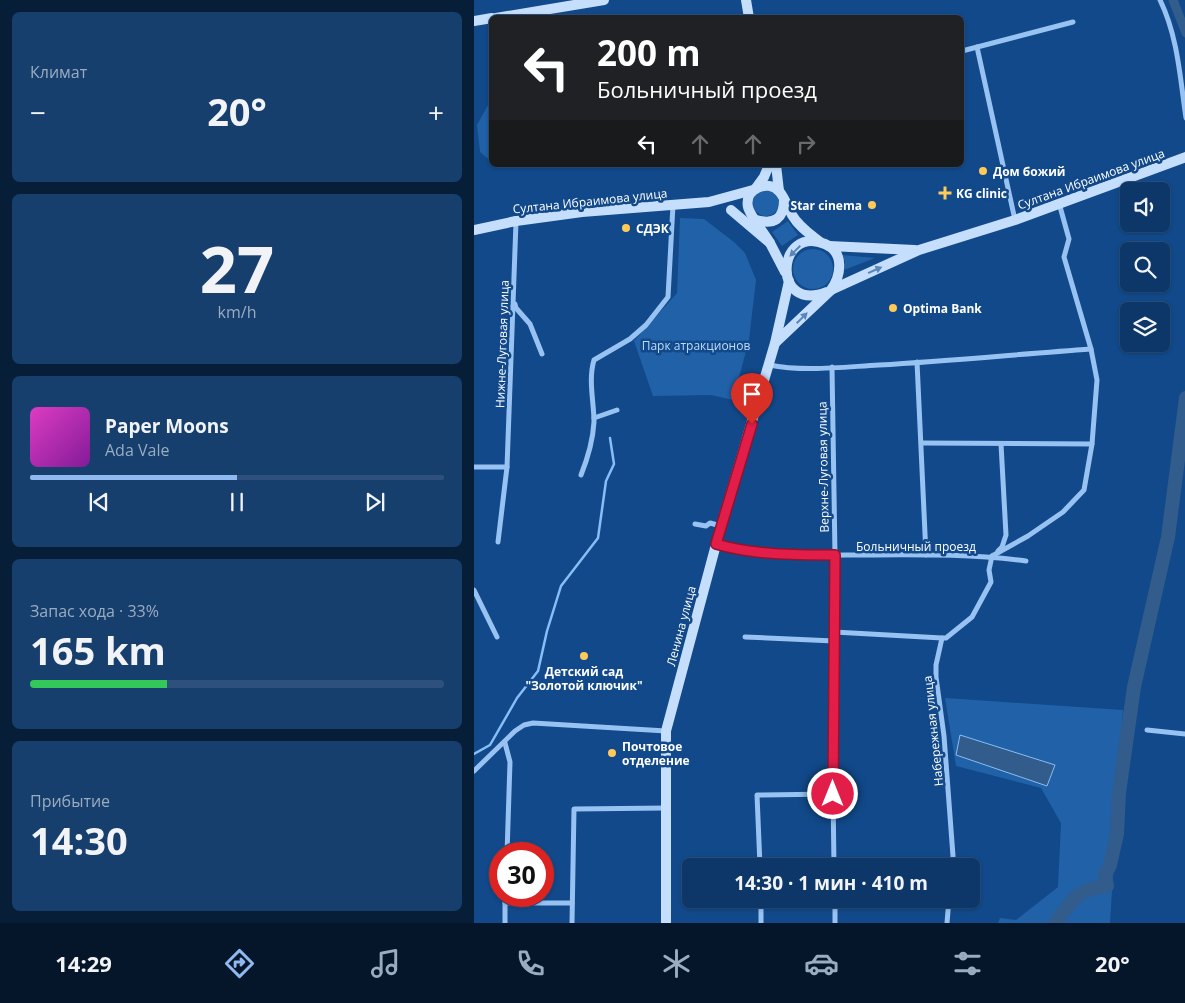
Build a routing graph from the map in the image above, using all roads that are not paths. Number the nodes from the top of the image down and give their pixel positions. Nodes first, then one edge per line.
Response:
1 (604, 0) edge
2 (746, 0) edge
3 (1160, 0) edge
4 (514, 15) edge
5 (748, 15) edge
6 (489, 18) edge
7 (474, 21) edge
8 (1073, 22) dead end
9 (977, 47) junction
10 (964, 50) edge
11 (1185, 118) edge
12 (1185, 157) edge
13 (768, 167) edge
14 (776, 167) edge
15 (764, 177) junction
16 (755, 189) junction
17 (782, 195) junction
18 (731, 196) junction
19 (709, 202) junction
20 (1059, 203) junction
21 (673, 204) junction
22 (731, 210) junction
23 (754, 218) junction
24 (1015, 220) junction
25 (516, 221) junction
26 (474, 230) edge
27 (770, 244) junction
28 (825, 244) junction
29 (919, 250) junction
30 (780, 260) junction
31 (788, 279) junction
32 (829, 291) junction
33 (513, 300) junction
34 (780, 325) junction
35 (775, 343) junction
36 (1091, 348) junction
37 (542, 354) dead end
38 (917, 362) junction
39 (769, 365) junction
40 (832, 367) junction
41 (618, 410) dead end
42 (594, 418) junction
43 (922, 443) junction
44 (1001, 444) junction
45 (1092, 444) junction
46 (474, 466) edge
47 (507, 467) junction
48 (581, 475) dead end
49 (695, 524) dead end
50 (721, 526) junction
51 (498, 542) dead end
52 (716, 544) junction
53 (835, 555) junction
54 (926, 555) junction
55 (992, 556) junction
56 (1026, 561) dead end
57 (474, 590) edge
58 (834, 632) junction
59 (497, 637) dead end
60 (745, 637) dead end
61 (942, 638) junction
62 (834, 641) junction
63 (1147, 730) dead end
64 (666, 731) junction
65 (1185, 734) edge
66 (505, 742) junction
67 (474, 771) edge
68 (833, 794) junction
69 (666, 808) junction
70 (507, 842) edge
71 (760, 858) edge
72 (834, 858) edge
73 (953, 858) edge
74 (554, 903) edge
75 (572, 903) junction
76 (505, 907) edge
77 (761, 908) edge
78 (835, 908) edge
79 (949, 908) edge
80 (505, 923) edge
81 (572, 923) edge
82 (666, 923) edge
83 (762, 923) edge
84 (835, 923) edge
85 (947, 923) edge

1 - 4 main road
2 - 5 main road
3 - 11 street
6 - 7 main road
8 - 9 street
9 - 10 street
9 - 24 street
12 - 20 main road, Султана Ибраимова улица
13 - 15 main road
14 - 17 main road
15 - 16 main road
15 - 18 main road
16 - 17 main road
16 - 18 main road
16 - 23 main road
17 - 23 main road
17 - 28 main road
18 - 19 main road
19 - 21 main road, Султана Ибраимова улица
19 - 22 main road
20 - 24 main road, Султана Ибраимова улица
20 - 36 street
21 - 25 main road, Султана Ибраимова улица
21 - 42 street
22 - 23 main road
22 - 27 main road
23 - 27 main road
24 - 29 main road, Султана Ибраимова улица
25 - 26 main road, Султана Ибраимова улица
25 - 33 street, Нижне-Луговая улица
27 - 30 main road
28 - 29 main road
28 -> 31 main road
28 - 32 main road
32 -> 29 main road
30 - 31 main road
30 - 34 main road
31 - 32 main road
31 - 34 main road
35 -> 32 main road
33 - 37 street
33 - 47 street, Нижне-Луговая улица
34 - 35 main road, Ленина улица
35 - 39 main road, Ленина улица
36 - 38 street
36 - 45 street
38 - 40 street
38 - 43 street
39 - 40 street
39 - 50 main road, Ленина улица
40 - 53 street, Верхне-Луговая улица
41 - 42 street
42 - 48 street
43 - 44 street
43 - 54 street
44 - 45 street
44 - 55 street
45 - 55 street
46 - 47 street
47 - 51 street, Нижне-Луговая улица
49 - 50 street
50 - 52 main road, Ленина улица
52 - 53 street, Больничный проезд
52 - 64 main road, Ленина улица
53 - 54 street, Больничный проезд
53 - 58 street, Верхне-Луговая улица
54 - 55 street, Больничный проезд
55 - 56 street, Больничный проезд
55 - 61 street
57 - 59 street
58 - 61 street
58 - 62 street, Верхне-Луговая улица
60 - 62 street
61 - 73 street, Набережная улица
62 - 68 street, Верхне-Луговая улица
63 - 65 street
64 - 66 street
64 - 69 main road, Ленина улица
66 - 67 street
66 - 70 street
68 - 71 street
68 - 72 street, Верхне-Луговая улица
69 - 75 street
69 - 82 main road, Ленина улица
74 - 75 street
75 - 81 street
76 - 80 street
77 - 83 street
78 - 84 street
79 - 85 street

